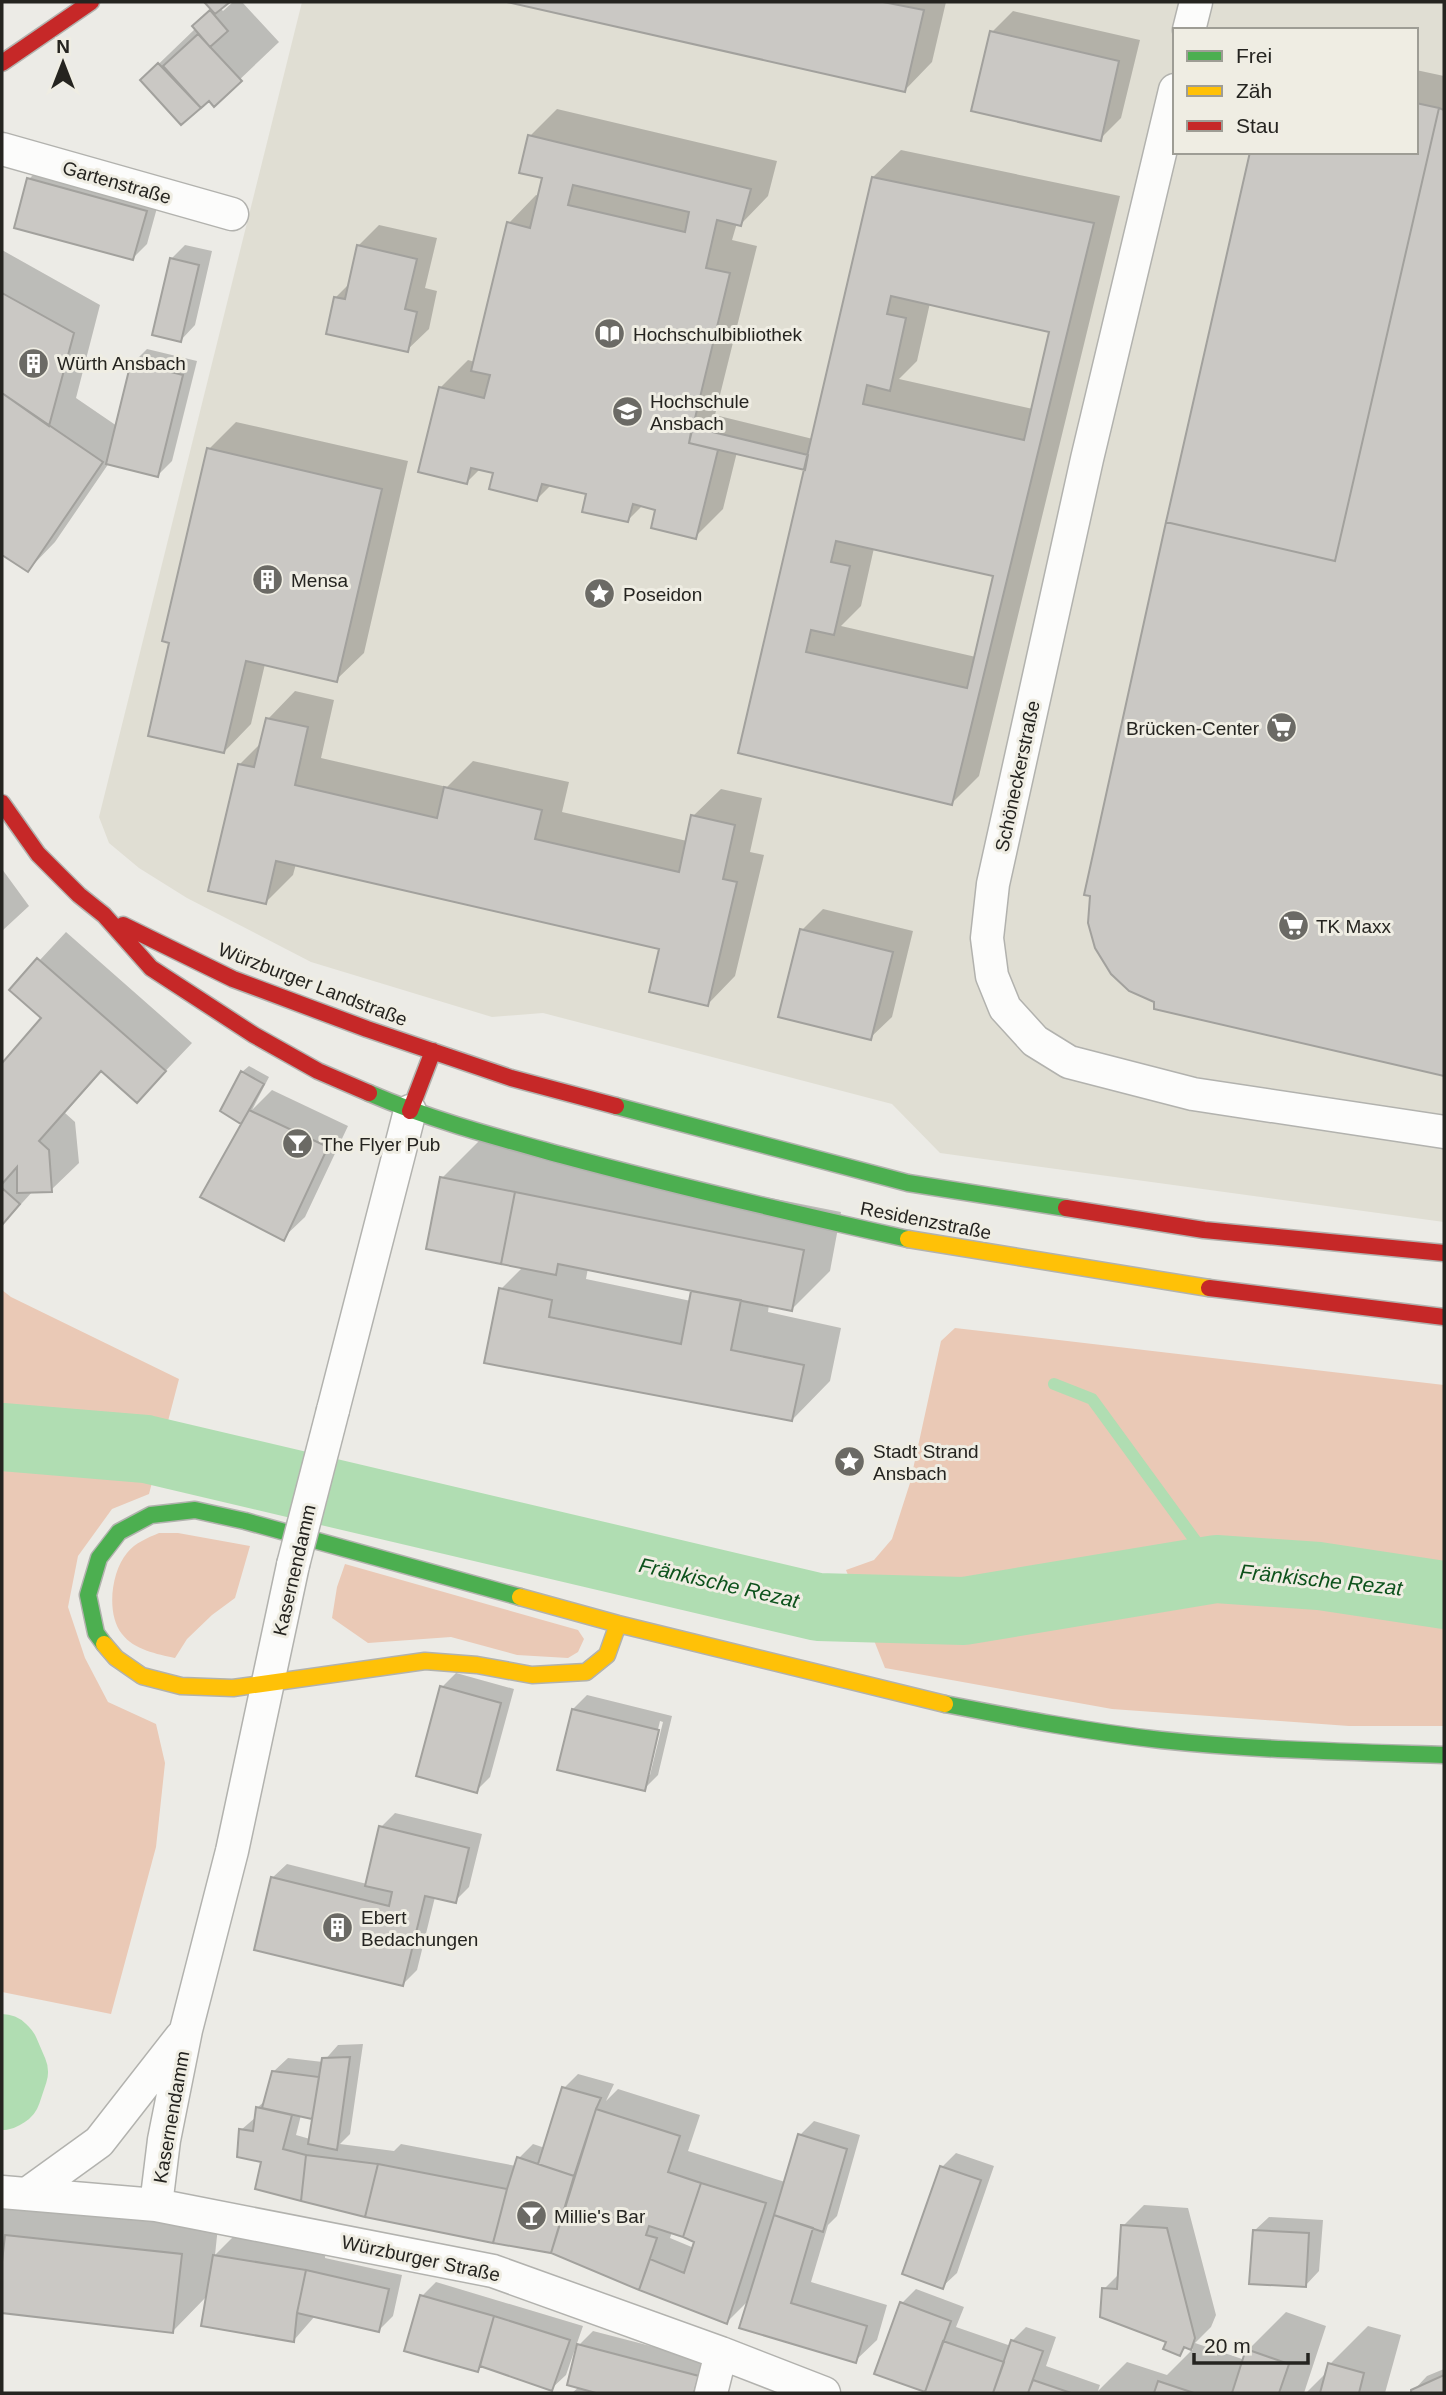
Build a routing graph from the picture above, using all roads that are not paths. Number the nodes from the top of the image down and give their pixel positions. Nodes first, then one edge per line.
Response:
1 (91, 2) edge
2 (1196, 2) edge
3 (1190, 28) edge
4 (2, 63) edge
5 (1173, 98) edge
6 (2, 149) edge
7 (232, 214) dead end
8 (2, 803) edge
9 (104, 915) junction
10 (433, 1051) junction
11 (410, 1111) junction
12 (1444, 1132) edge
13 (1444, 1253) edge
14 (1444, 1318) edge
15 (618, 1624) junction
16 (268, 1681) junction
17 (1444, 1755) edge
18 (186, 2030) junction
19 (15, 2193) edge
20 (156, 2205) junction
21 (721, 2353) junction
22 (712, 2393) edge
23 (824, 2393) edge

1 - 4 main road
2 - 3 street
5 - 12 street, Schöneckerstraße
6 - 7 street, Gartenstraße
8 - 9 main road, Würzburger Landstraße
9 - 10 main road, Würzburger Landstraße
9 - 11 main road, Würzburger Landstraße
10 - 11 main road
10 - 13 main road, Residenzstraße
11 - 14 main road, Residenzstraße
11 - 16 street, Kasernendamm, bridge
15 - 16 main road
15 - 16 main road
15 - 17 main road
16 - 18 street, Kasernendamm
18 - 19 street, Kasernendamm
18 - 20 street, Kasernendamm
19 - 20 street, Würzburger Straße
20 - 21 street, Würzburger Straße
21 - 22 street
21 - 23 street, Würzburger Straße

